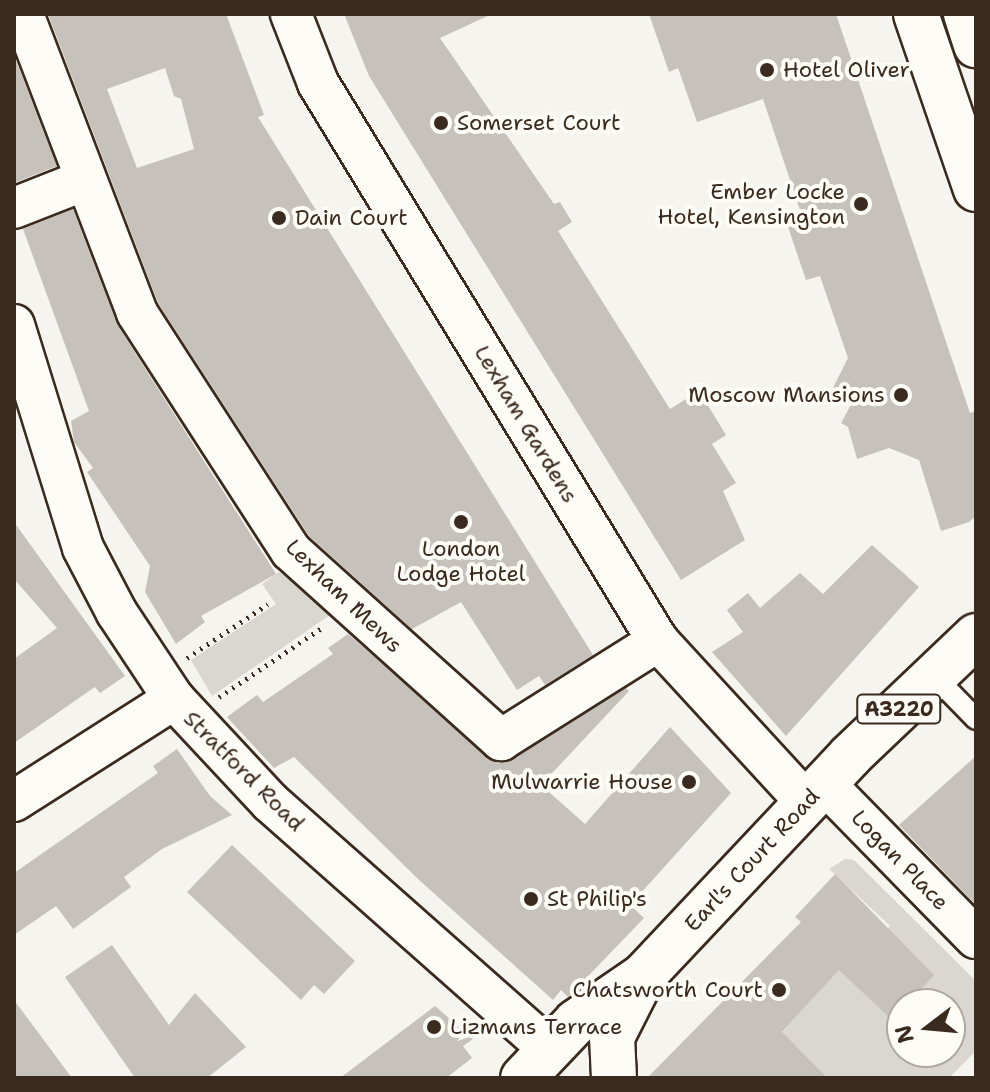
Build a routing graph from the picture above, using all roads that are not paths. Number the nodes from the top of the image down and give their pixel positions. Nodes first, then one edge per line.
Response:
1 (23, 14) edge
2 (291, 14) edge
3 (916, 14) edge
4 (966, 14) edge
5 (976, 45) edge
6 (85, 180) junction
7 (976, 189) edge
8 (14, 208) edge
9 (14, 325) edge
10 (976, 636) edge
11 (658, 641) junction
12 (934, 676) junction
13 (174, 697) junction
14 (976, 719) edge
15 (815, 792) junction
16 (14, 801) edge
17 (976, 938) edge
18 (643, 976) junction
19 (536, 1064) edge
20 (614, 1078) edge

1 - 6 street
2 - 11 street, Lexham Gardens
3 - 7 main road
4 - 5 main road
6 - 8 street
6 - 11 street, Lexham Mews
9 - 13 street, Stratford Road
10 - 12 main road, Earl's Court Road / A3220
11 - 15 street, Lexham Gardens
12 - 14 lane
12 - 15 main road, Earl's Court Road / A3220
13 - 16 street
13 - 19 street, Stratford Road
15 - 17 street, Logan Place
15 - 18 main road, Earl's Court Road / A3220
18 - 19 main road, Earl's Court Road
18 - 20 main road, A3220

